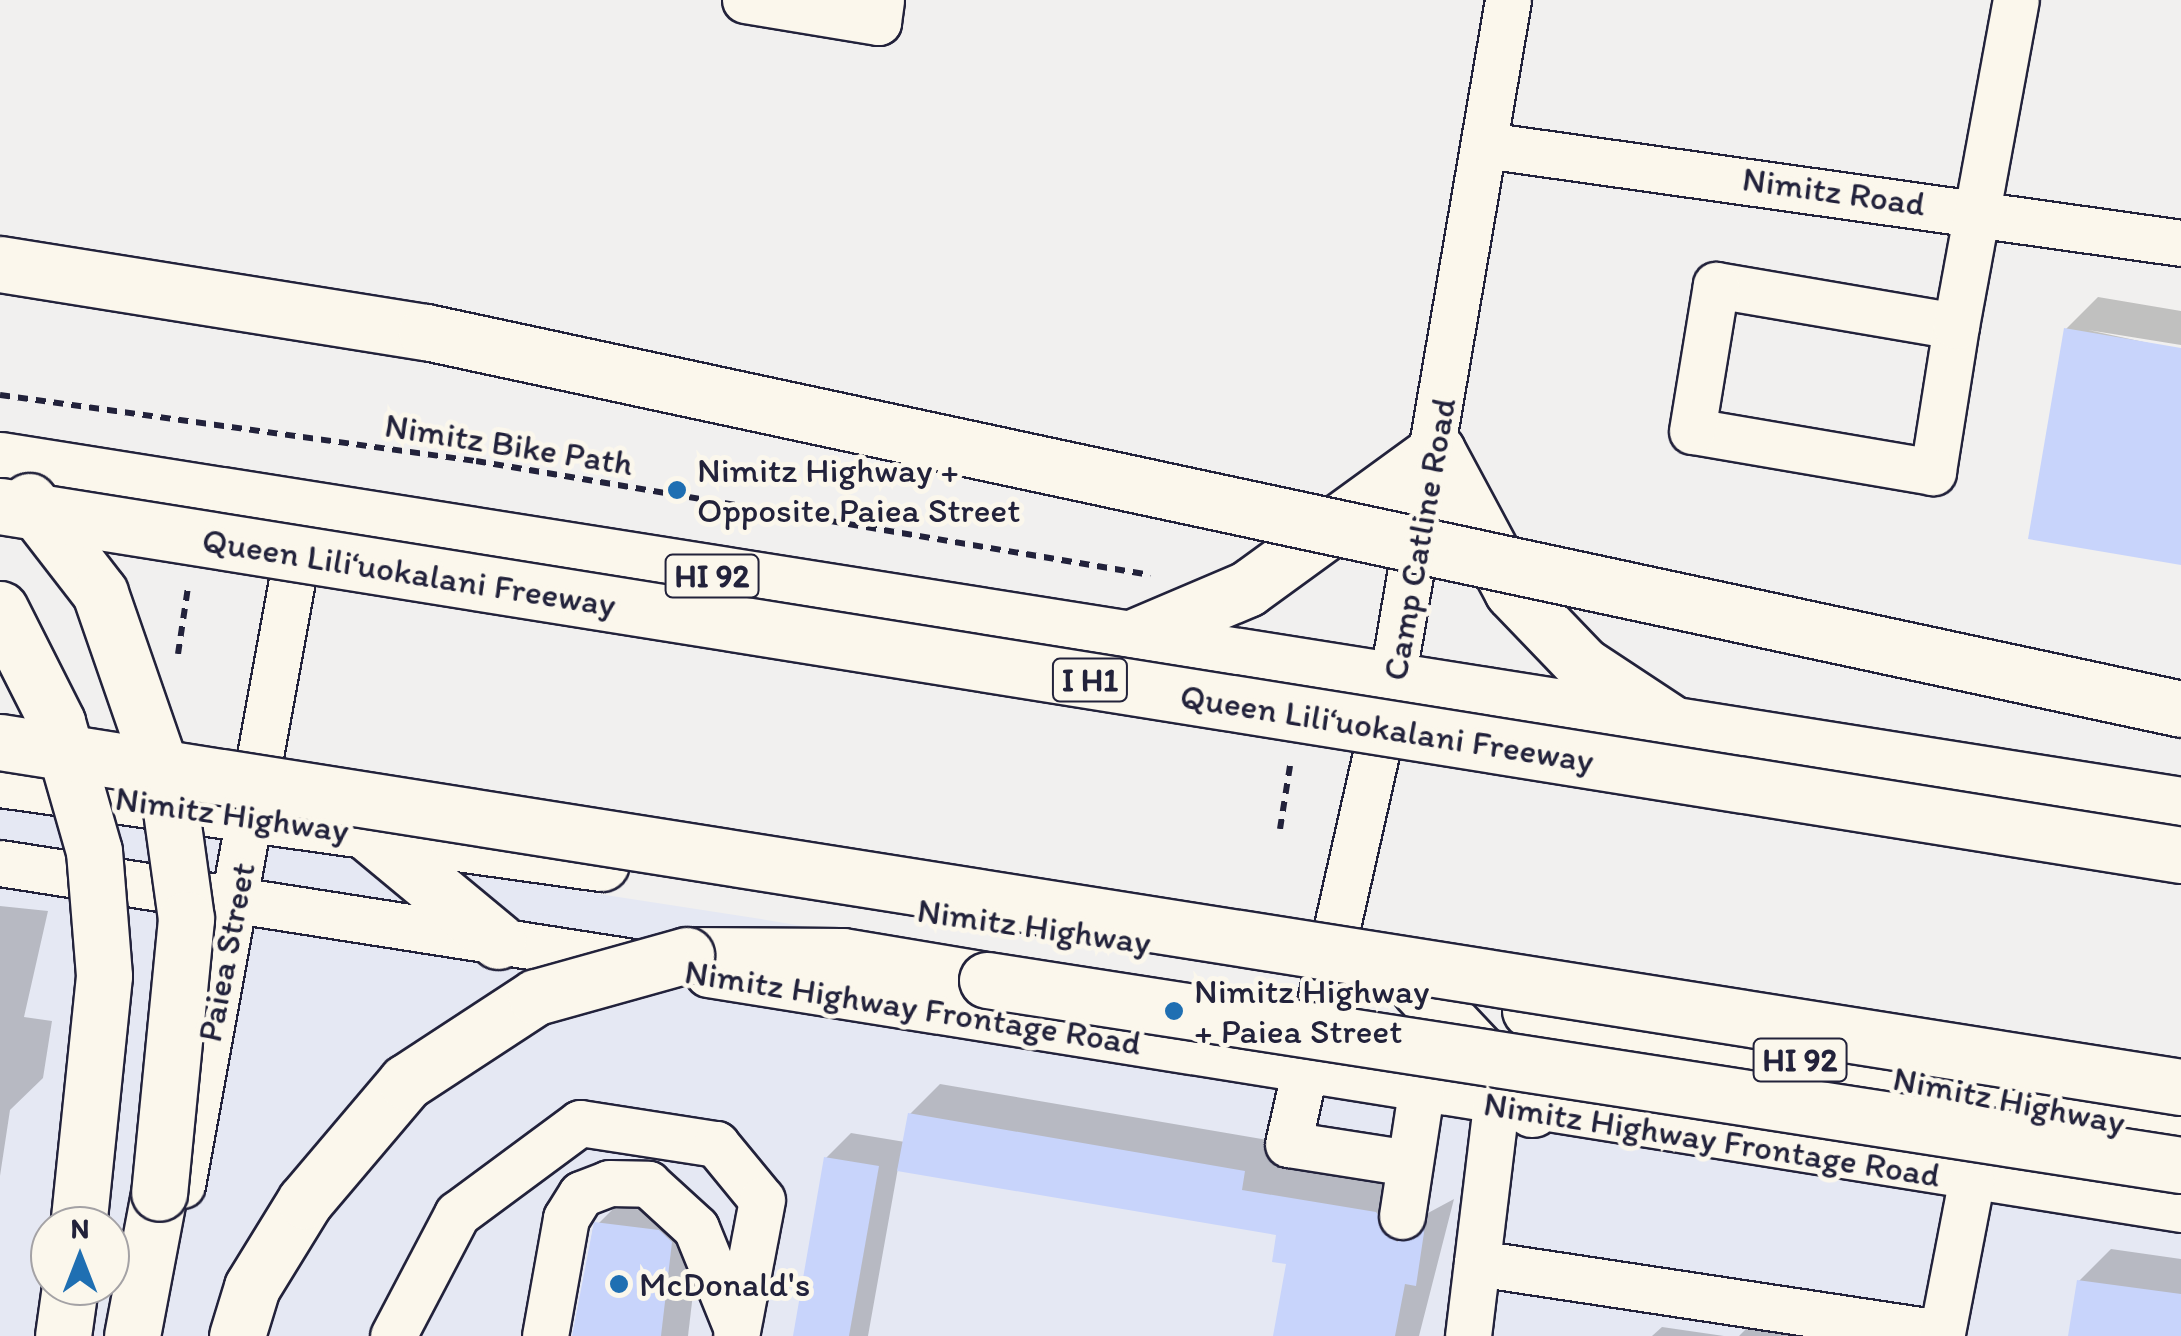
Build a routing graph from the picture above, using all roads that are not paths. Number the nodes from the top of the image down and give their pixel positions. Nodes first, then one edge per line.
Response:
1 (745, 0) edge
2 (1508, 0) edge
3 (2016, 0) edge
4 (880, 11) edge
5 (1486, 145) junction
6 (1983, 211) junction
7 (2181, 243) edge
8 (0, 264) edge
9 (1956, 326) junction
10 (1436, 451) junction
11 (0, 460) edge
12 (0, 472) edge
13 (0, 506) edge
14 (305, 508) junction
15 (0, 609) edge
16 (1119, 643) junction
17 (1392, 686) junction
18 (2181, 709) edge
19 (1684, 732) junction
20 (0, 742) edge
21 (0, 779) edge
22 (2181, 805) edge
23 (251, 818) junction
24 (368, 832) junction
25 (2181, 855) edge
26 (0, 863) edge
27 (238, 901) junction
28 (498, 942) junction
29 (1331, 972) junction
30 (1419, 989) junction
31 (1301, 1071) junction
32 (2181, 1087) edge
33 (1421, 1092) junction
34 (1514, 1107) junction
35 (2181, 1132) edge
36 (1409, 1163) junction
37 (2181, 1165) edge
38 (1971, 1182) junction
39 (80, 1206) edge
40 (2181, 1210) edge
41 (1402, 1216) dead end
42 (1477, 1264) junction
43 (67, 1306) edge
44 (1904, 1332) edge
45 (737, 1333) edge
46 (62, 1336) edge
47 (132, 1336) edge
48 (153, 1336) edge
49 (237, 1336) edge
50 (393, 1336) edge
51 (545, 1336) edge
52 (1468, 1336) edge

1 - 4 street
2 - 5 street, Camp Catline Road
3 - 6 street
5 - 6 street, Nimitz Road
5 - 10 street, Camp Catline Road
6 - 7 street, Nimitz Road
6 - 9 street
8 - 18 main road, bridge
9 - 9 street
10 - 16 main road
10 - 17 street, Camp Catline Road
10 - 19 main road
11 - 14 main road, HI 92
12 - 47 main road, bridge
13 - 25 main road, Queen Liliʻuokalani Freeway / I H1, bridge
14 - 16 main road, HI 92
14 - 23 street, Paiea Street
15 - 39 main road, bridge
16 - 17 main road, HI 92
17 - 19 main road, HI 92
17 - 29 street, Camp Catline Road
19 - 22 main road, HI 92
20 - 32 main road, bridge
21 - 23 main road, Nimitz Highway / HI 92
23 - 24 main road, Nimitz Highway / HI 92
23 - 27 street, Paiea Street
24 - 28 main road
24 - 29 main road, Nimitz Highway / HI 92
26 - 27 street, Nimitz Highway Frontage Road
27 - 28 street, Nimitz Highway Frontage Road
27 - 48 street, Paiea Street
28 - 31 street, Nimitz Highway Frontage Road
29 - 30 main road, Nimitz Highway / HI 92
29 - 31 street, Camp Catline Road
30 - 34 main road
30 - 35 main road, Nimitz Highway / HI 92
31 - 33 street, Nimitz Highway Frontage Road
31 - 36 street, Camp Catline Road
33 - 34 street, Nimitz Highway Frontage Road
33 - 36 street
34 - 38 street, Nimitz Highway Frontage Road
34 - 42 street
36 - 41 street
37 - 49 main road, bridge
38 - 40 street, Nimitz Highway Frontage Road
38 - 44 street
42 - 44 street
42 - 52 street
43 - 46 main road
45 - 50 street
45 - 51 street

